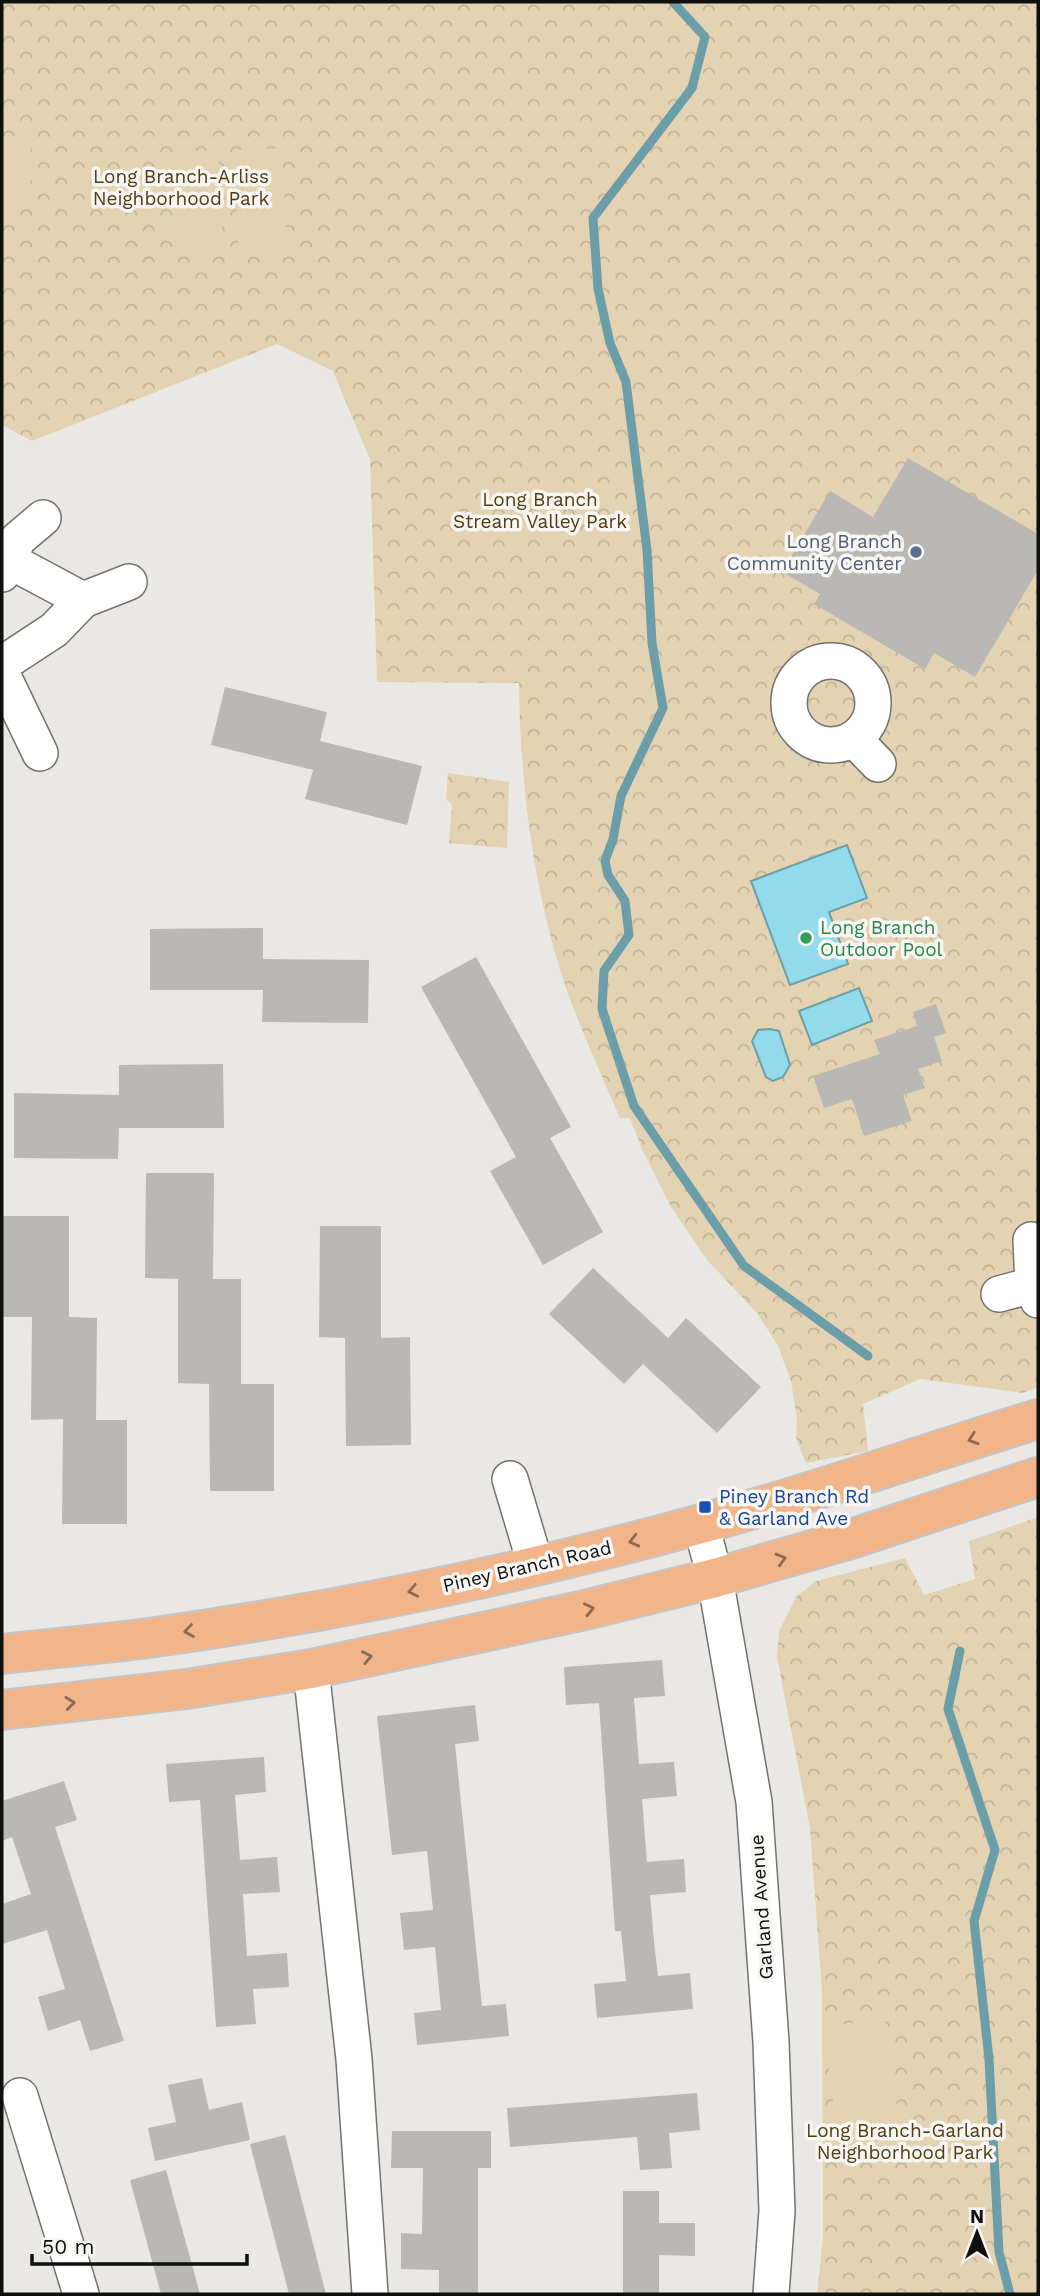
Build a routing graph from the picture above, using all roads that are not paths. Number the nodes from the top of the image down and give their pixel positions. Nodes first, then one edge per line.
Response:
1 (43, 519) dead end
2 (7, 558) edge
3 (129, 582) dead end
4 (83, 600) junction
5 (2, 664) edge
6 (2, 674) edge
7 (854, 738) dead end
8 (40, 753) dead end
9 (878, 764) dead end
10 (1031, 1240) dead end
11 (1036, 1292) edge
12 (999, 1294) dead end
13 (1038, 1419) edge
14 (1038, 1477) edge
15 (510, 1479) dead end
16 (701, 1524) junction
17 (536, 1566) junction
18 (715, 1578) junction
19 (2, 1654) edge
20 (312, 1669) junction
21 (2, 1710) edge
22 (20, 2096) dead end
23 (81, 2294) edge
24 (370, 2294) edge
25 (771, 2294) edge

1 - 2 street
2 - 4 street
3 - 4 street
4 - 5 street
6 - 8 street
7 - 9 street
10 - 11 street
11 - 12 street
13 -> 16 main road, Piney Branch Road
18 -> 14 main road
15 - 17 street
16 -> 17 main road, Piney Branch Road
16 - 18 street, Garland Avenue
17 -> 19 main road, Piney Branch Road
20 -> 18 main road
18 - 25 street, Garland Avenue
21 -> 20 main road
20 - 24 street
22 - 23 street

